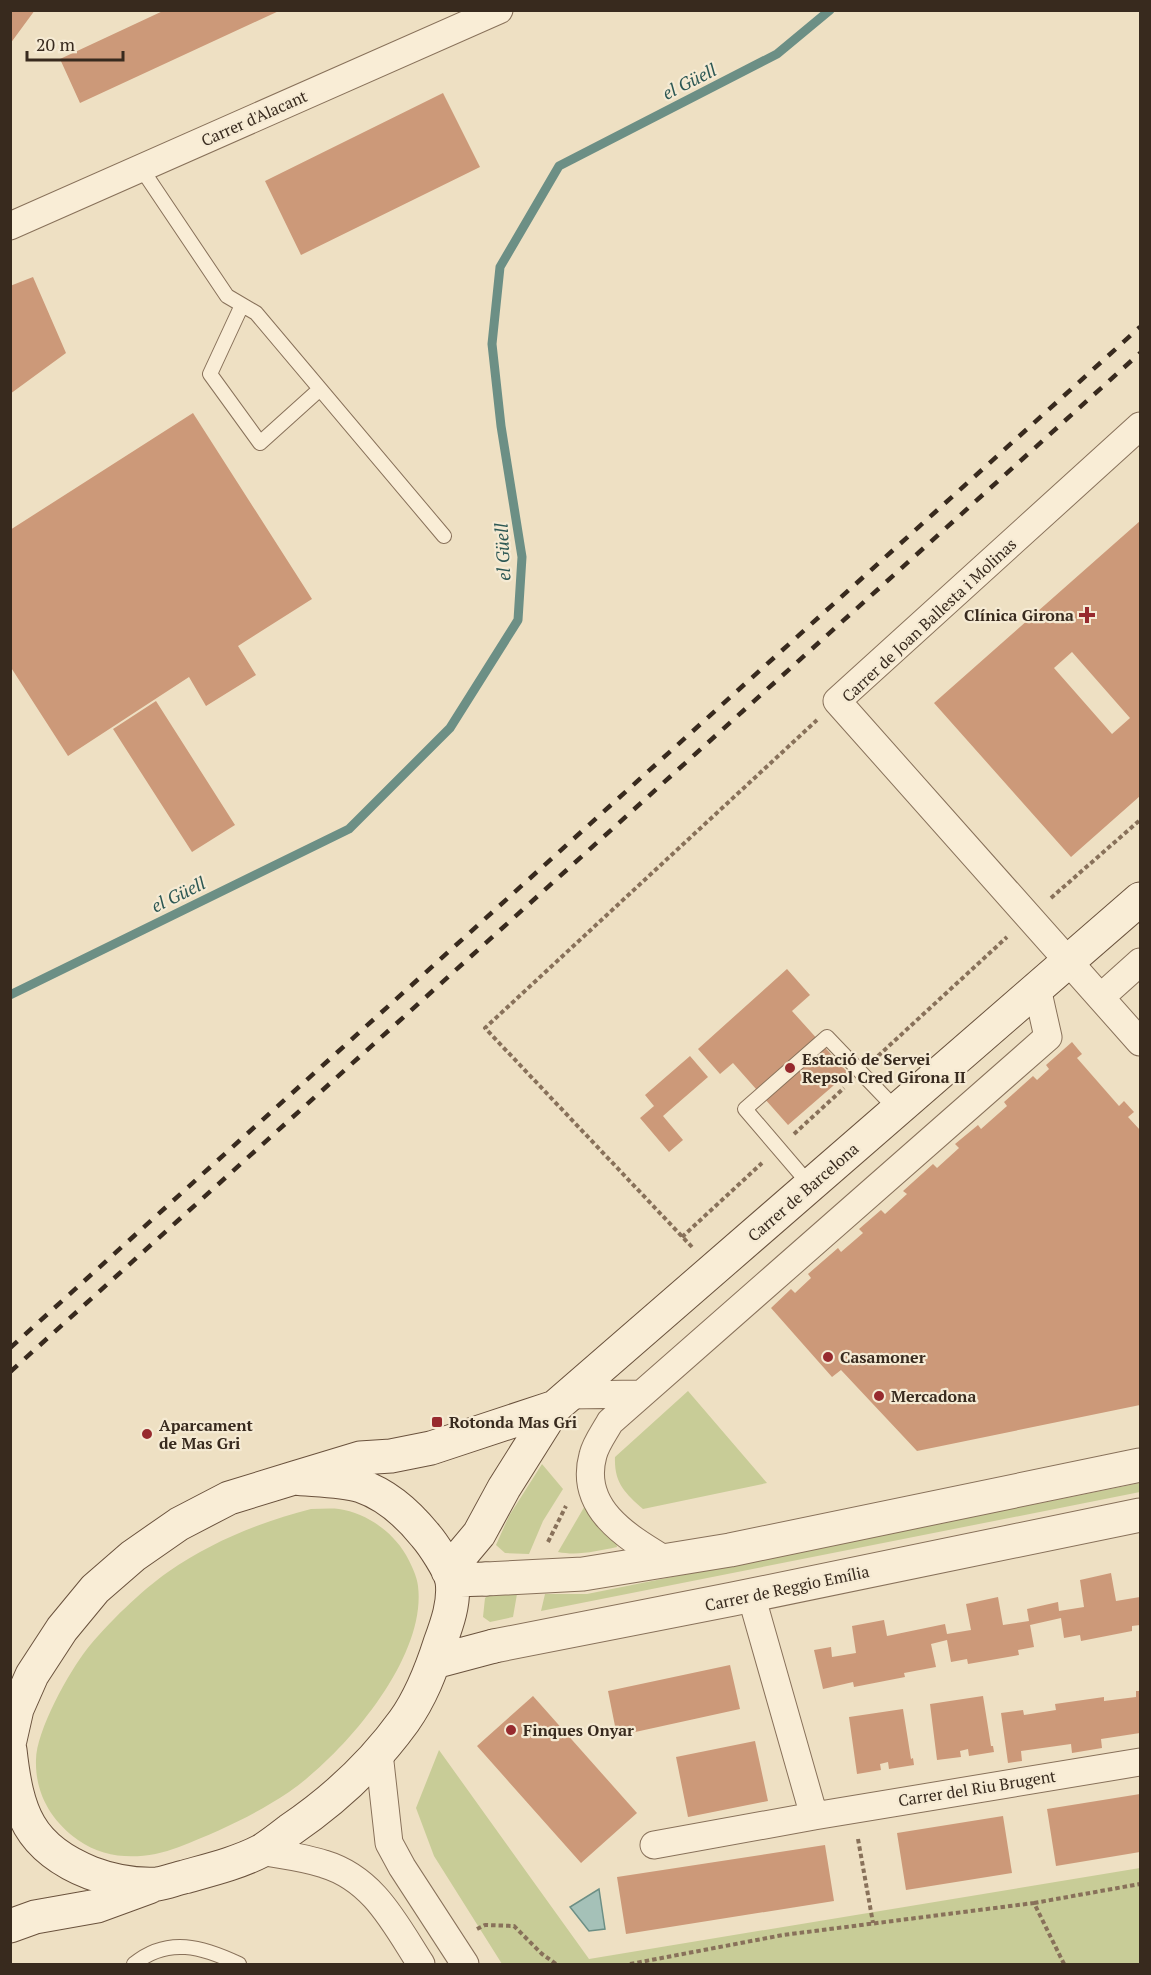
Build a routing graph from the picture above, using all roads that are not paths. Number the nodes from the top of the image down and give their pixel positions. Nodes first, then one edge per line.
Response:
1 (499, 10) edge
2 (141, 168) junction
3 (10, 226) edge
4 (242, 305) junction
5 (320, 389) junction
6 (1140, 426) edge
7 (444, 536) dead end
8 (1140, 899) edge
9 (1068, 961) junction
10 (1140, 962) edge
11 (1037, 988) junction
12 (1101, 997) junction
13 (1140, 1042) edge
14 (897, 1110) junction
15 (810, 1185) junction
16 (640, 1394) junction
17 (561, 1401) junction
18 (1140, 1465) edge
19 (294, 1478) junction
20 (1140, 1515) edge
21 (668, 1560) junction
22 (450, 1576) junction
23 (751, 1595) junction
24 (434, 1662) junction
25 (13, 1723) edge
26 (10, 1750) edge
27 (379, 1754) junction
28 (1140, 1762) edge
29 (814, 1816) junction
30 (654, 1845) dead end
31 (260, 1851) junction
32 (159, 1884) junction
33 (10, 1926) edge
34 (238, 1964) edge
35 (134, 1965) edge
36 (421, 1965) edge
37 (465, 1965) edge

1 - 2 street, Carrer d'Alacant
2 - 3 street, Carrer d'Alacant
2 - 4 lane
4 - 5 lane
4 - 5 lane
5 - 7 lane
6 - 9 street, Carrer de Joan Ballesta i Molinas
8 - 9 main road, Carrer de Barcelona
9 - 11 main road, Carrer de Barcelona
9 - 12 street, Carrer de Joan Ballesta i Molinas
10 - 12 street
11 - 14 main road, Carrer de Barcelona
11 - 16 street
12 - 13 street, Carrer de Joan Ballesta i Molinas
14 - 15 main road, Carrer de Barcelona
14 - 15 lane
15 - 17 main road, Carrer de Barcelona
16 - 17 street, Carrer de Barcelona
16 - 21 street
17 - 19 main road, Carrer de Barcelona
17 - 22 main road, Carrer de Barcelona
18 - 21 main road
19 - 22 main road
19 - 25 main road, Carrer de Barcelona
20 - 23 main road, Carrer de Reggio Emília
21 - 22 main road
22 - 24 main road
23 - 24 main road, Carrer de Reggio Emília
23 - 29 street
24 - 27 main road
26 - 32 main road
27 - 31 main road
27 - 37 street
28 - 29 street, Carrer del Riu Brugent
29 - 30 street, Carrer del Riu Brugent
31 - 32 main road
31 - 36 street
32 - 33 main road
34 - 35 lane

